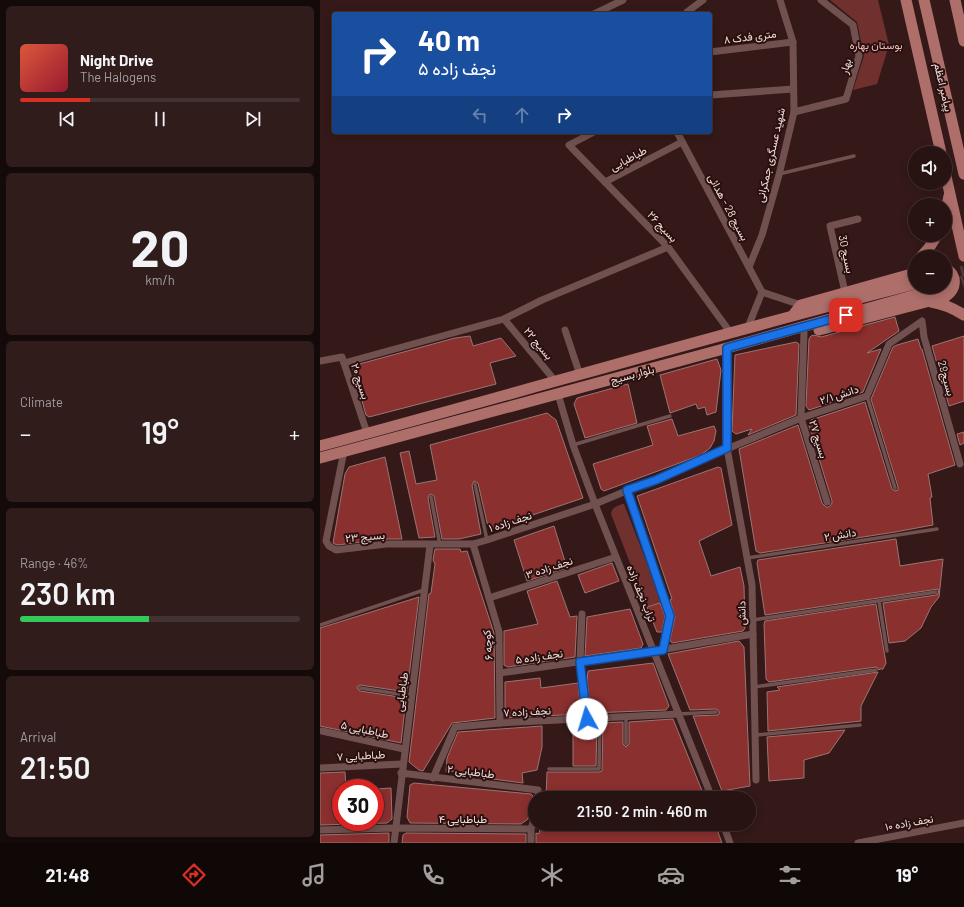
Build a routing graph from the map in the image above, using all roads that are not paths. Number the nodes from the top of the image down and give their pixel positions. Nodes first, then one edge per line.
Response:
1 (623, 0) edge
2 (704, 0) edge
3 (780, 0) edge
4 (821, 0) edge
5 (906, 0) edge
6 (924, 0) edge
7 (955, 0) edge
8 (598, 12) edge
9 (687, 12) dead end
10 (964, 41) edge
11 (793, 42) junction
12 (712, 52) edge
13 (793, 89) junction
14 (712, 95) edge
15 (794, 112) junction
16 (590, 134) edge
17 (678, 134) edge
18 (682, 142) junction
19 (939, 146) edge
20 (854, 156) dead end
21 (964, 174) edge
22 (778, 175) junction
23 (606, 182) junction
24 (949, 190) edge
25 (950, 194) junction
26 (949, 198) edge
27 (858, 219) dead end
28 (668, 247) junction
29 (964, 256) edge
30 (749, 267) junction
31 (908, 268) edge
32 (952, 273) edge
33 (908, 275) edge
34 (892, 279) junction
35 (908, 286) edge
36 (952, 291) edge
37 (762, 292) junction
38 (844, 292) junction
39 (921, 294) edge
40 (948, 294) edge
41 (928, 302) junction
42 (800, 304) junction
43 (794, 314) junction
44 (964, 316) edge
45 (504, 319) junction
46 (922, 321) joint
47 (748, 328) junction
48 (565, 330) dead end
49 (800, 331) junction
50 (730, 332) junction
51 (727, 348) junction
52 (320, 362) edge
53 (344, 363) junction
54 (580, 375) junction
55 (556, 382) junction
56 (558, 394) junction
57 (867, 396) junction
58 (670, 416) dead end
59 (802, 418) junction
60 (367, 433) junction
61 (573, 445) junction
62 (320, 446) edge
63 (727, 448) junction
64 (344, 451) junction
65 (320, 458) edge
66 (960, 464) dead end
67 (656, 480) joint
68 (475, 484) dead end
69 (895, 488) dead end
70 (627, 490) junction
71 (431, 497) dead end
72 (827, 502) dead end
73 (595, 504) junction
74 (937, 529) dead end
75 (487, 540) junction
76 (440, 544) junction
77 (473, 544) junction
78 (430, 545) junction
79 (616, 556) junction
80 (746, 558) junction
81 (425, 590) junction
82 (936, 592) dead end
83 (490, 598) junction
84 (879, 601) junction
85 (582, 614) dead end
86 (752, 620) junction
87 (320, 625) edge
88 (753, 634) junction
89 (663, 650) junction
90 (654, 651) junction
91 (887, 651) dead end
92 (580, 662) junction
93 (876, 670) dead end
94 (500, 673) junction
95 (754, 687) junction
96 (360, 688) dead end
97 (412, 696) junction
98 (716, 712) dead end
99 (679, 714) junction
100 (626, 717) junction
101 (600, 718) junction
102 (587, 719) junction
103 (500, 723) junction
104 (860, 725) dead end
105 (322, 731) dead end
106 (755, 735) junction
107 (626, 744) dead end
108 (404, 749) junction
109 (402, 764) junction
110 (320, 768) edge
111 (549, 769) dead end
112 (401, 773) junction
113 (433, 778) junction
114 (756, 780) dead end
115 (709, 791) edge
116 (528, 792) edge
117 (964, 823) edge
118 (395, 828) junction
119 (528, 829) edge
120 (320, 830) edge
121 (531, 831) edge
122 (726, 831) edge
123 (394, 843) edge
124 (531, 843) edge
125 (730, 843) edge
126 (858, 843) edge

1 - 8 street
2 - 9 street
3 - 11 street, شهید عسگری جمکرانی
4 - 15 street, بهار
5 - 19 main road
6 - 21 main road, پیامبر اعظم
7 - 10 main road
11 - 12 street, ۸ متری فدک
11 - 13 street, شهید عسگری جمکرانی
13 - 14 street
13 - 15 street, شهید عسگری جمکرانی
15 - 22 street, شهید عسگری جمکرانی
16 - 23 street, بسیج ۲۶
17 - 18 street, بسیج 28 - هدائی
18 - 23 street, طباطبایی
18 - 30 street, بسیج 28 - هدائی
20 - 22 lane
22 - 30 street, شهید عسگری جمکرانی
23 - 28 street, بسیج ۲۶
24 - 25 main road
25 - 26 main road
25 - 29 main road
27 - 38 street, بسیج 30
28 - 45 street
28 - 50 street, بسیج ۲۶
30 - 37 street, بسیج 28 - هدائی
31 - 34 main road
32 - 36 main road
33 - 34 main road
34 - 38 main road
35 - 43 main road, بلوار بسیج
37 - 42 street
37 - 47 street
38 - 42 main road
39 - 49 main road, بلوار بسیج
40 - 41 main road
41 - 44 main road
41 - 49 main road
42 - 43 main road
43 - 47 main road, بلوار بسیج
45 - 53 street
45 - 55 street, بسیج ۲۲
46 - 57 street, دانش ۲/۱
46 - 66 street, بسیج29
47 - 50 main road, بلوار بسیج
48 - 54 street
49 - 51 main road, بلوار بسیج
49 - 59 street, بسیج ۲۷
50 - 54 main road, بلوار بسیج
51 - 56 main road, بلوار بسیج
51 - 63 street, دانش
52 - 53 street, بسیج ۲۰
53 - 60 street, بسیج ۲۰
54 - 55 main road, بلوار بسیج
55 - 60 main road, بلوار بسیج
56 - 61 street, تراب نجف زاده
56 - 64 main road, بلوار بسیج
57 - 59 street, دانش ۲/۱
57 - 69 lane
58 - 61 lane
59 - 63 street, دانش ۲/۱
59 - 72 street, بسیج ۲۷
60 - 62 main road, بلوار بسیج
61 - 73 street, تراب نجف زاده
63 - 67 street, دانش ۲/۱
63 - 80 street, دانش
64 - 65 main road, بلوار بسیج
64 - 78 street, بسیج ۲۳
67 - 70 street, نجف زاده ۱
68 - 75 lane
70 - 73 street, نجف زاده ۱
70 - 89 street
71 - 76 lane
73 - 75 street, نجف زاده ۱
73 - 79 street, تراب نجف زاده
74 - 80 lane, دانش ۲
75 - 77 street, نجف زاده ۱
76 - 77 street, نجف زاده ۱
76 - 78 street, نجف زاده ۱
77 - 83 street, کوچه ۶
78 - 81 street, طباطبایی
79 - 83 street, نجف زاده ۳
79 - 90 street, تراب نجف زاده
80 - 86 street, دانش
81 - 87 lane
81 - 97 street, طباطبایی
82 - 84 lane
83 - 94 street, کوچه ۶
84 - 86 lane
84 - 91 lane
85 - 92 street
86 - 88 street, دانش
88 - 89 street, نجف زاده ۵
88 - 95 street, دانش
89 - 90 street, نجف زاده ۵
90 - 92 street, نجف زاده ۵
90 - 99 street, تراب نجف زاده
92 - 94 street, نجف زاده ۵
92 - 102 street
93 - 95 lane
94 - 103 street, کوچه ۶
95 - 106 street, دانش
96 - 97 lane
97 - 108 street, طباطبایی
98 - 99 lane
99 - 100 street, نجف زاده ۷
99 - 115 street, تراب نجف زاده
100 - 101 street, نجف زاده ۷
100 - 107 lane
101 - 102 street, نجف زاده ۷
101 - 111 lane
102 - 103 street, نجف زاده ۷
103 - 113 street, نجف زاده ۷
104 - 106 lane
105 - 108 street, طباطبایی ۵
106 - 114 street, دانش
108 - 109 street, طباطبایی
109 - 110 street, طباطبایی ۷
109 - 112 street, طباطبایی
112 - 113 street, طباطبایی ۲
112 - 118 street, طباطبایی
113 - 116 street, طباطبایی ۲
117 - 126 street, نجف زاده ۱۰
118 - 119 street, طباطبایی ۴
118 - 120 street, طباطبایی ۴
118 - 123 street, طباطبایی
121 - 124 street
122 - 125 street

